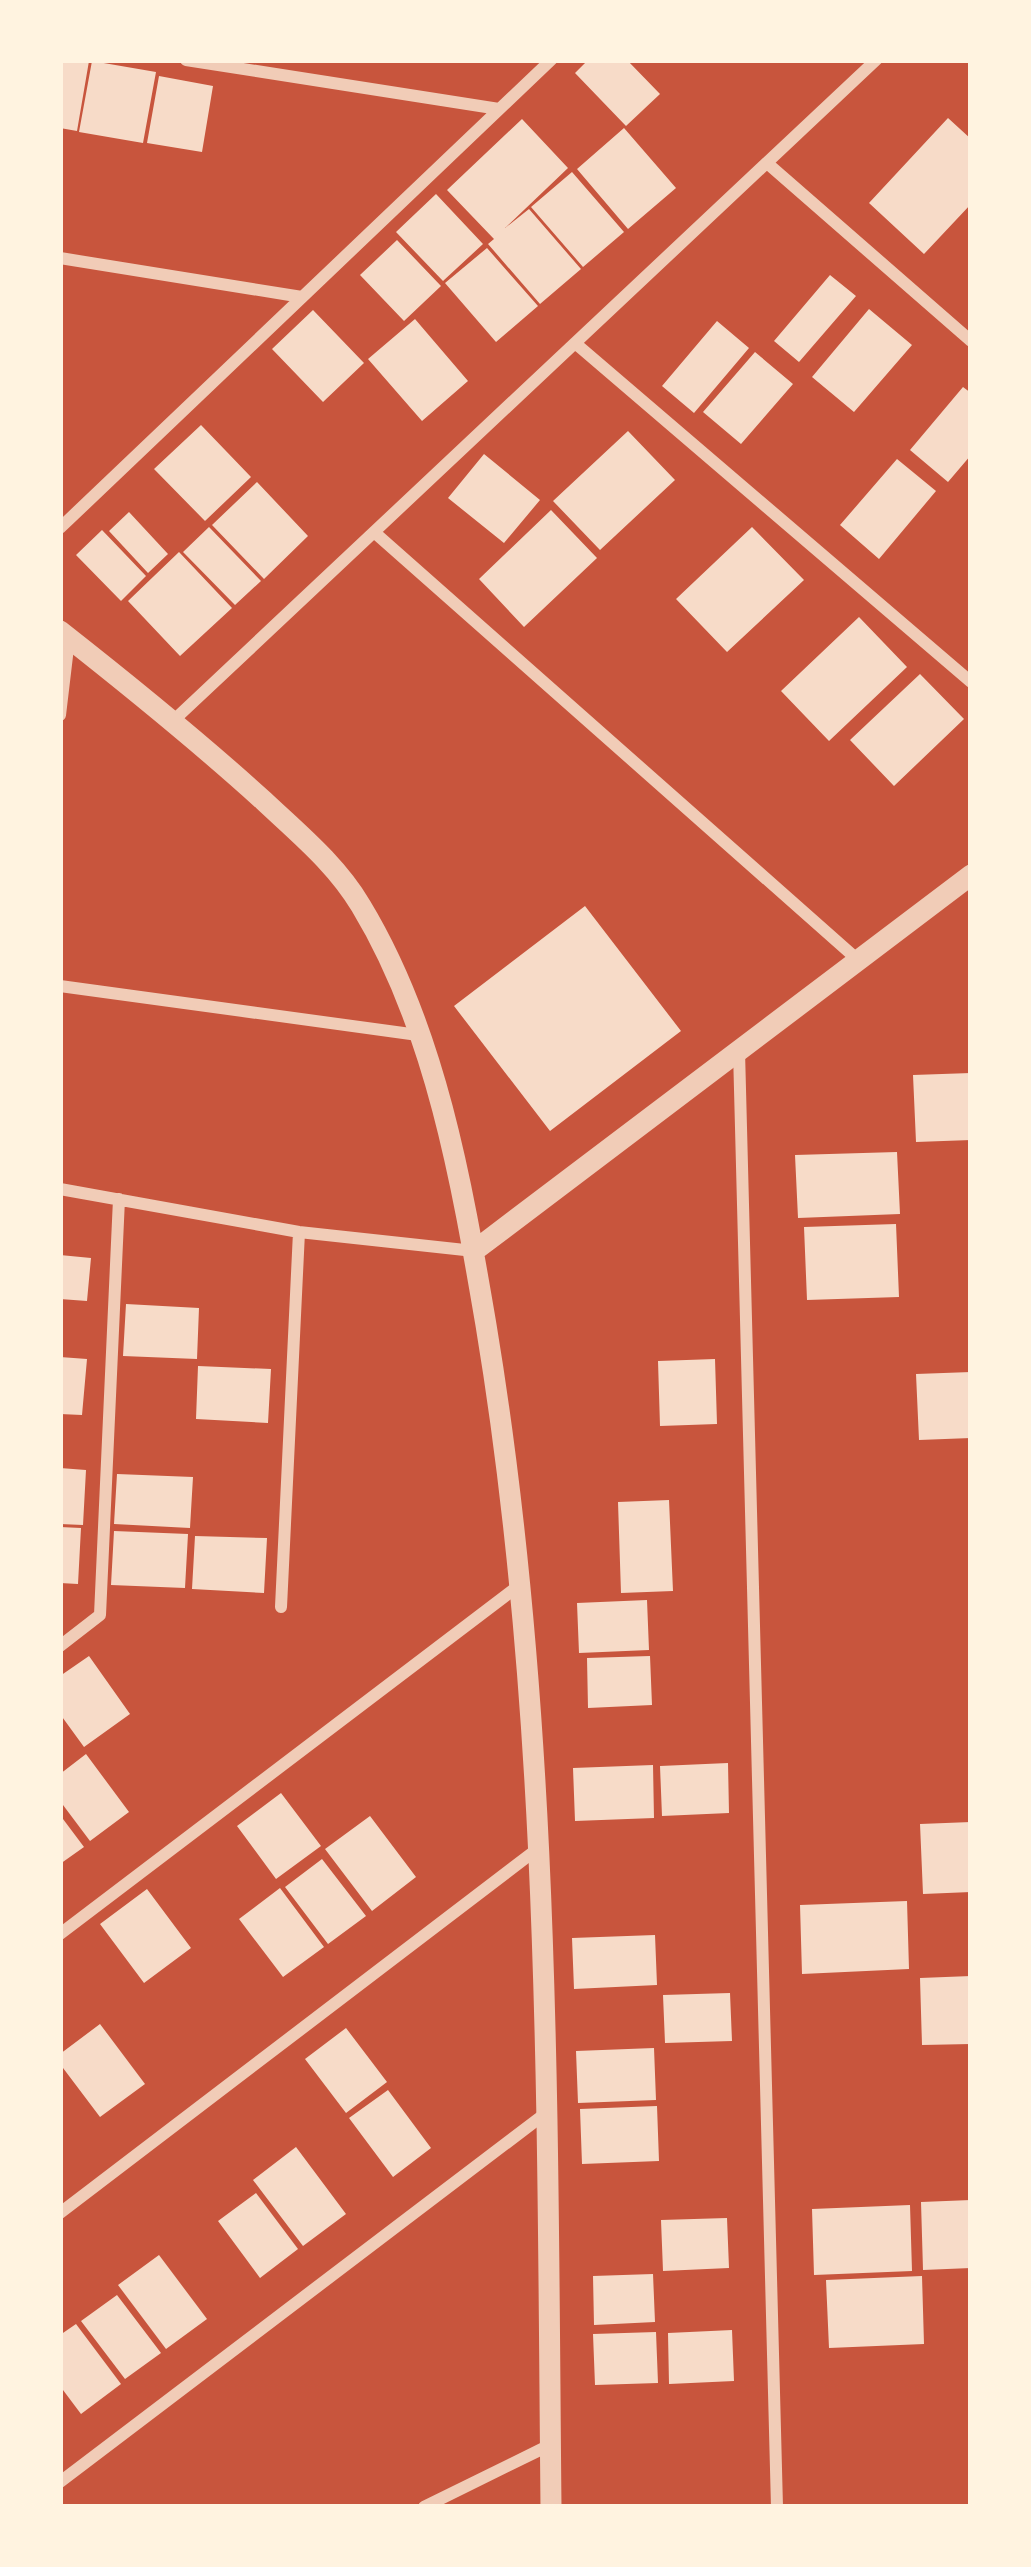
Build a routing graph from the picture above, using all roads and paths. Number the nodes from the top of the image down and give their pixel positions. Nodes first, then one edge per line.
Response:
1 (186, 60) edge
2 (551, 60) edge
3 (876, 60) edge
4 (499, 109) junction
5 (766, 163) junction
6 (60, 258) edge
7 (302, 297) junction
8 (971, 341) edge
9 (575, 343) junction
10 (60, 528) edge
11 (374, 532) junction
12 (65, 635) edge
13 (971, 682) edge
14 (60, 715) edge
15 (175, 720) junction
16 (971, 875) edge
17 (858, 960) junction
18 (60, 986) edge
19 (418, 1036) junction
20 (739, 1050) junction
21 (60, 1189) edge
22 (119, 1199) junction
23 (299, 1232) junction
24 (473, 1251) junction
25 (522, 1583) junction
26 (281, 1607) dead end
27 (60, 1646) edge
28 (541, 1846) junction
29 (60, 1934) edge
30 (547, 2113) junction
31 (60, 2212) edge
32 (550, 2445) junction
33 (60, 2482) edge
34 (424, 2507) edge
35 (550, 2507) edge
36 (777, 2507) edge

1 - 4 street
2 - 4 street
3 - 5 street
4 - 7 street
5 - 8 street
5 - 9 street
6 - 7 street
7 - 10 street
9 - 11 street
9 - 13 street
11 - 15 street
11 - 17 street
12 - 14 street
12 - 15 street
15 - 19 street
16 - 17 street
17 - 20 street
18 - 19 street
19 - 24 street
20 - 24 street
20 - 36 street
21 - 22 street
22 - 23 street
22 - 27 street
23 - 24 street
23 - 26 street
24 - 25 street
25 - 28 street
25 - 29 street
28 - 30 street
28 - 31 street
30 - 32 street
30 - 33 street
32 - 34 street
32 - 35 street

